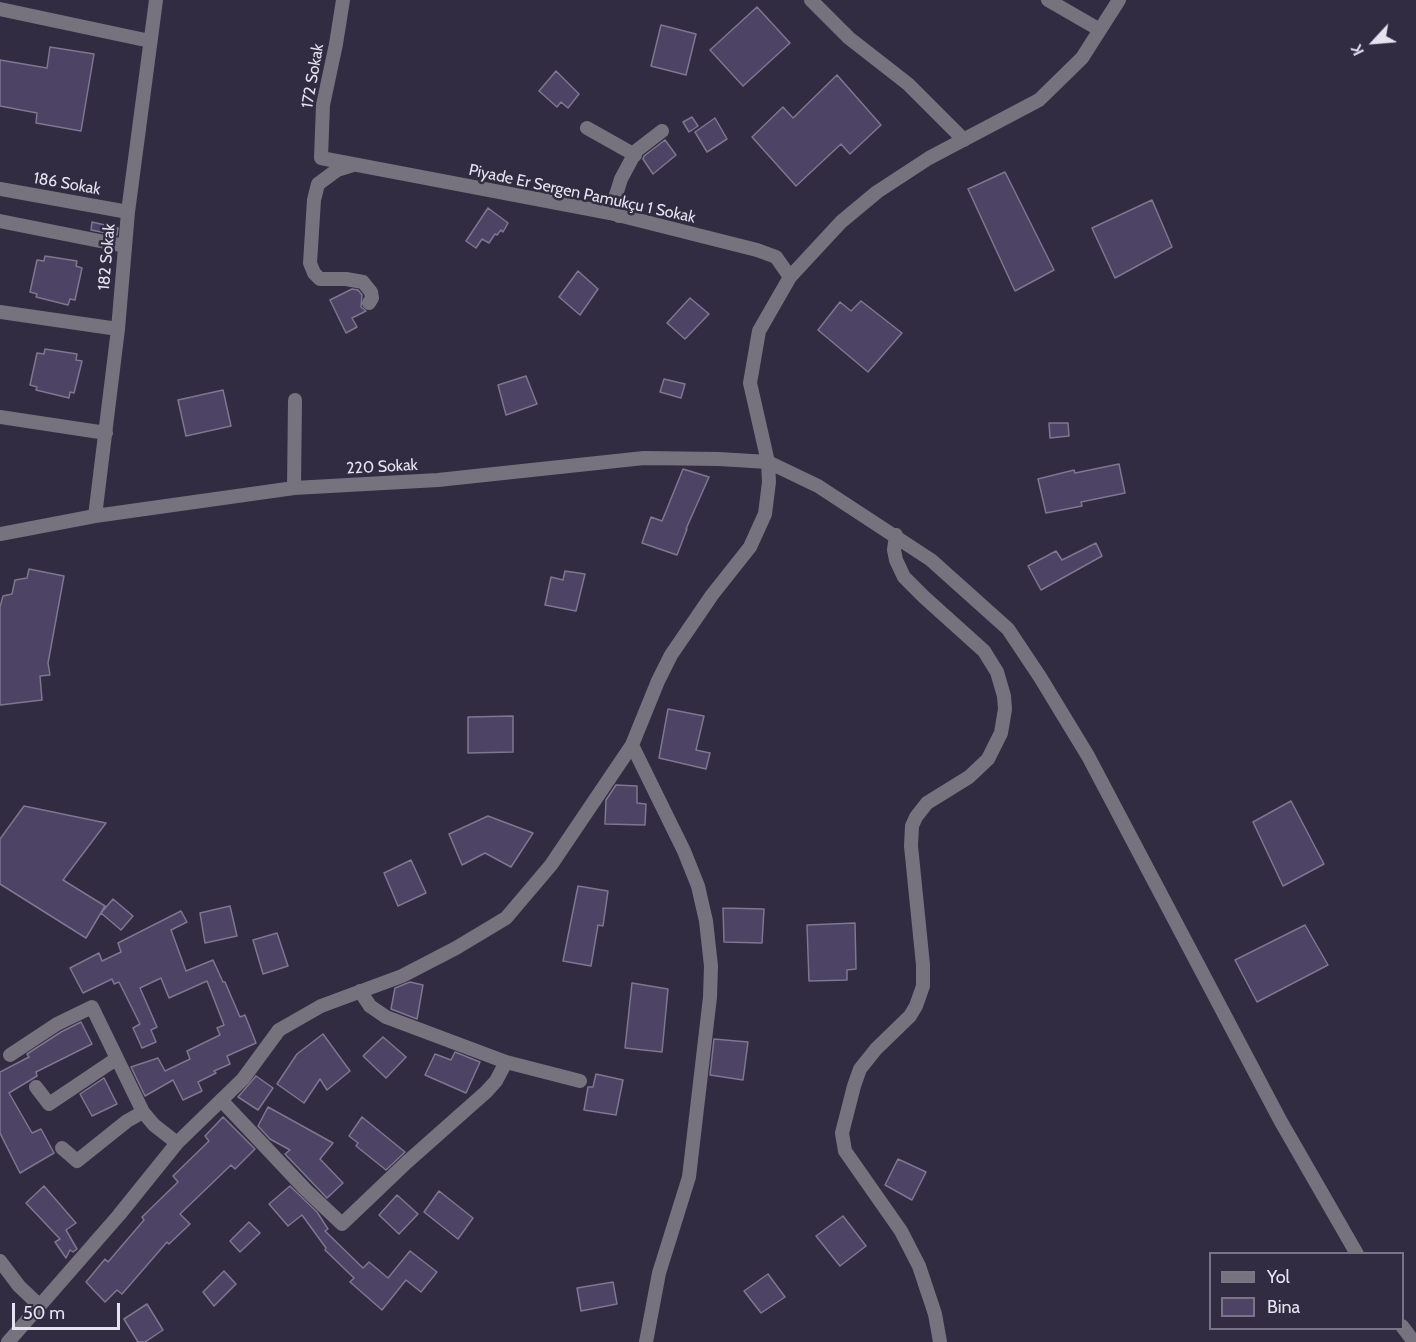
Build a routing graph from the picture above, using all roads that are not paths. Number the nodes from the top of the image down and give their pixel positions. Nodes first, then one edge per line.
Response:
1 (156, 0) edge
2 (343, 0) edge
3 (811, 0) edge
4 (1048, 0) edge
5 (1119, 0) edge
6 (0, 9) edge
7 (1100, 30) junction
8 (150, 41) junction
9 (587, 128) dead end
10 (662, 131) dead end
11 (964, 140) junction
12 (635, 155) junction
13 (321, 158) joint
14 (355, 165) junction
15 (0, 189) edge
16 (128, 212) junction
17 (619, 216) junction
18 (0, 221) edge
19 (124, 246) junction
20 (790, 277) junction
21 (369, 303) dead end
22 (0, 312) edge
23 (118, 329) junction
24 (295, 400) dead end
25 (0, 417) edge
26 (106, 433) junction
27 (768, 462) junction
28 (294, 489) junction
29 (95, 516) junction
30 (0, 534) edge
31 (896, 536) junction
32 (632, 745) junction
33 (360, 991) junction
34 (10, 1055) dead end
35 (116, 1059) junction
36 (506, 1062) junction
37 (579, 1081) dead end
38 (36, 1087) dead end
39 (222, 1100) junction
40 (143, 1112) junction
41 (177, 1143) junction
42 (62, 1148) dead end
43 (1356, 1252) edge
44 (0, 1261) edge
45 (39, 1305) junction
46 (1404, 1329) edge
47 (8, 1342) edge
48 (646, 1342) edge
49 (940, 1342) edge
50 (1414, 1342) edge

1 - 8 street, 182 Sokak
2 - 13 street, 172 Sokak
3 - 11 street
4 - 7 street
5 - 7 street
6 - 8 street
7 - 11 street
8 - 16 street, 182 Sokak
9 - 12 street
10 - 12 street
11 - 20 street
12 - 17 street
13 - 14 street, Piyade Er Sergen Pamukçu 1 Sokak
14 - 17 street, Piyade Er Sergen Pamukçu 1 Sokak
14 - 21 street
15 - 16 street, 186 Sokak
16 - 19 street, 182 Sokak
17 - 20 street, Piyade Er Sergen Pamukçu 1 Sokak
18 - 19 street
19 - 23 street, 182 Sokak
20 - 27 street
22 - 23 street
23 - 26 street, 182 Sokak
24 - 28 street
25 - 26 street
26 - 29 street, 182 Sokak
27 - 28 street, 220 Sokak
27 - 31 street
27 - 32 street
28 - 29 street, 220 Sokak
29 - 30 street, 220 Sokak
31 - 43 street
31 - 49 street
32 - 33 street
32 - 48 street
33 - 36 street
33 - 39 street
34 - 35 street
35 - 38 street
35 - 40 street
36 - 37 street
36 - 39 street
39 - 41 street
40 - 41 street
40 - 42 street
41 - 45 street
44 - 45 street
45 - 47 street
46 - 50 street

